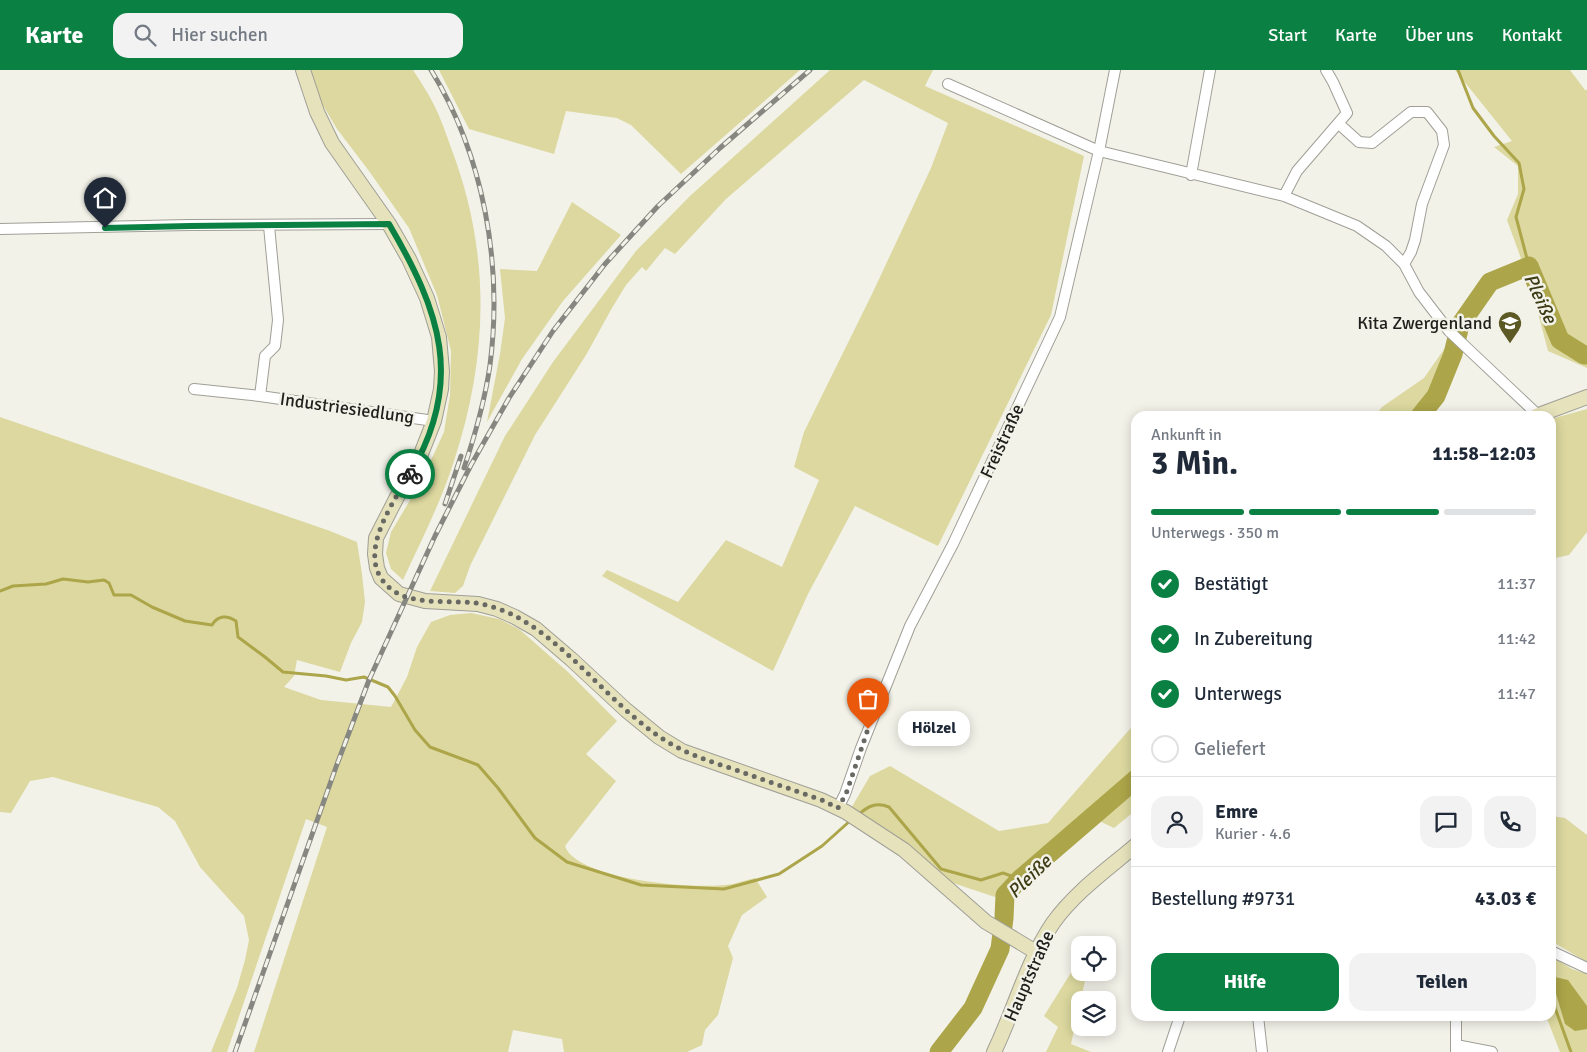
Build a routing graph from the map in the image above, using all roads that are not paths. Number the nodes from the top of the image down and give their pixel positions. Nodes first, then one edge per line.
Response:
1 (303, 70) edge
2 (1115, 70) edge
3 (1210, 70) edge
4 (1326, 70) edge
5 (948, 84) dead end
6 (1338, 124) junction
7 (1099, 151) junction
8 (1192, 175) junction
9 (1284, 196) junction
10 (389, 224) junction
11 (269, 226) junction
12 (0, 230) edge
13 (1404, 264) junction
14 (194, 389) dead end
15 (260, 396) junction
16 (1587, 398) edge
17 (1532, 411) edge
18 (1551, 411) edge
19 (434, 421) junction
20 (842, 810) junction
21 (1131, 849) edge
22 (1036, 952) junction
23 (1556, 953) edge
24 (1587, 968) edge
25 (1178, 1021) edge
26 (1259, 1021) edge
27 (1456, 1021) edge
28 (1456, 1048) edge
29 (994, 1052) edge
30 (1168, 1052) edge
31 (1262, 1052) edge
32 (1492, 1052) edge

1 - 10 street
2 - 7 street, Freistraße
3 - 8 street
4 - 6 street
5 - 7 street
6 - 9 street
6 - 13 street
7 - 8 street
7 - 20 street, Freistraße
8 - 9 street
9 - 13 street
10 - 11 street
10 - 19 street
11 - 12 street
11 - 15 street, Industriesiedlung
13 - 17 street
14 - 15 street, Industriesiedlung
15 - 19 street, Industriesiedlung
16 - 18 street
19 - 20 street
20 - 22 street
21 - 22 street, Hauptstraße
22 - 29 street, Hauptstraße
23 - 24 street
25 - 30 street
26 - 31 street
27 - 28 street
28 - 32 street

